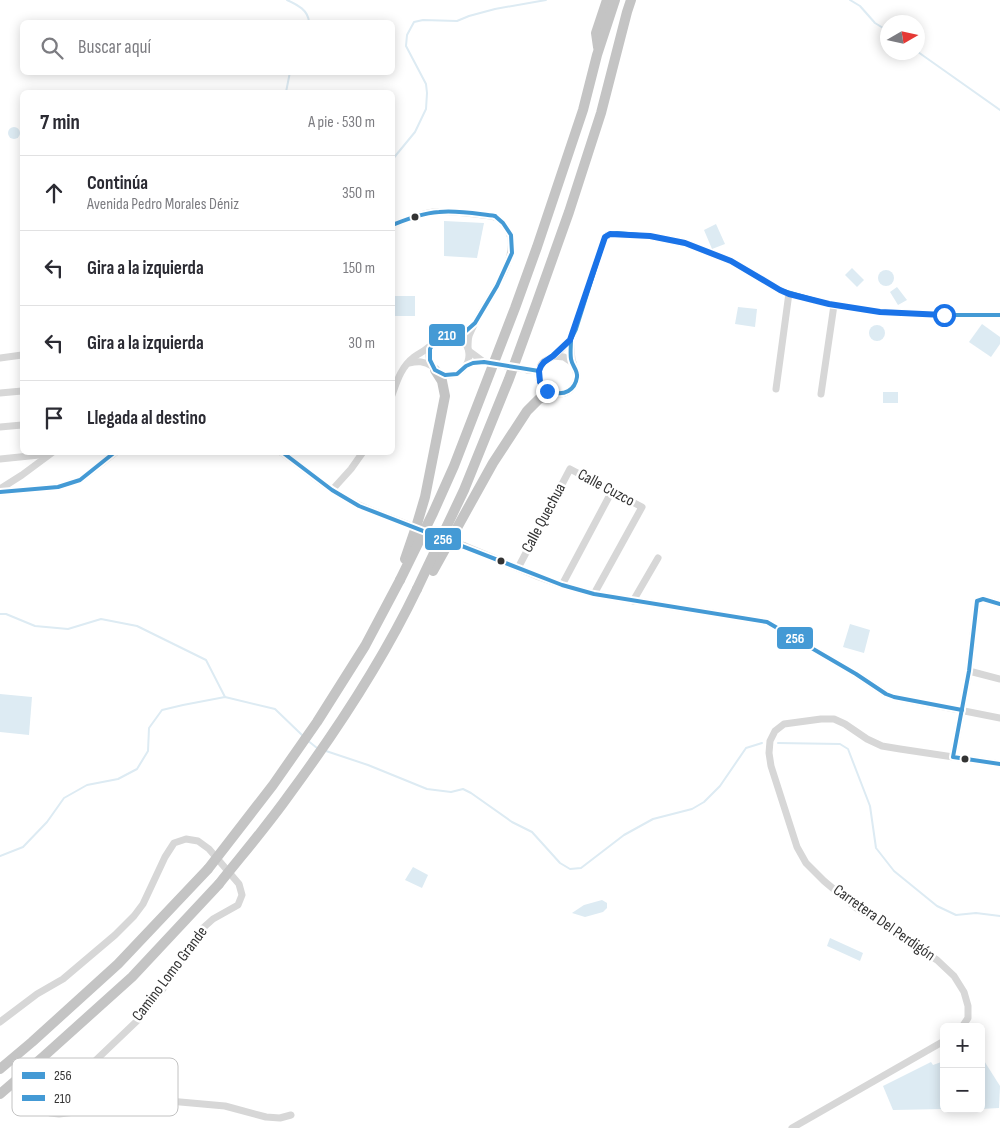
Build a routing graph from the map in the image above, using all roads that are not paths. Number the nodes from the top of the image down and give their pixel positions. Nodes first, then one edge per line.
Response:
1 (607, 0) edge
2 (615, 0) edge
3 (631, 0) edge
4 (598, 54) junction
5 (395, 224) edge
6 (789, 294) junction
7 (834, 305) junction
8 (1000, 315) edge
9 (475, 323) junction
10 (454, 336) junction
11 (570, 340) junction
12 (432, 344) junction
13 (468, 349) junction
14 (20, 355) edge
15 (553, 356) junction
16 (0, 358) edge
17 (408, 363) junction
18 (572, 363) junction
19 (466, 366) junction
20 (433, 368) junction
21 (528, 370) tunnel mouth
22 (539, 371) junction
23 (395, 388) edge
24 (776, 389) dead end
25 (20, 391) edge
26 (0, 393) edge
27 (552, 393) junction
28 (821, 394) dead end
29 (20, 425) edge
30 (0, 427) edge
31 (35, 455) edge
32 (49, 455) edge
33 (112, 455) edge
34 (362, 455) edge
35 (290, 456) edge
36 (0, 459) edge
37 (570, 469) joint
38 (342, 479) junction
39 (321, 481) junction
40 (0, 490) edge
41 (332, 490) junction
42 (612, 491) junction
43 (345, 497) junction
44 (409, 525) dead end
45 (465, 546) tunnel mouth
46 (658, 558) dead end
47 (518, 568) junction
48 (397, 582) junction
49 (562, 585) junction
50 (419, 591) junction
51 (594, 594) junction
52 (634, 601) junction
53 (1000, 604) edge
54 (969, 671) junction
55 (1000, 679) edge
56 (962, 710) junction
57 (1000, 718) edge
58 (953, 757) junction
59 (1000, 764) edge
60 (0, 1022) edge
61 (965, 1023) edge
62 (940, 1043) edge
63 (13, 1058) edge
64 (42, 1058) edge
65 (98, 1058) edge
66 (12, 1059) edge
67 (0, 1069) edge
68 (12, 1084) edge
69 (0, 1094) edge
70 (178, 1102) edge
71 (291, 1115) dead end
72 (792, 1128) edge

1 - 4 highway
2 - 4 highway
3 - 50 highway
4 - 48 highway
5 - 9 street
6 - 7 street
6 - 11 street
6 - 24 street
7 - 8 street
7 - 28 street
9 - 10 street
9 - 13 street
10 - 12 street
10 - 13 street
11 - 15 street
11 - 18 street
12 - 17 street
12 - 20 street
13 - 19 street
13 - 19 street
14 - 16 street
15 - 18 street
15 - 22 street
17 - 20 street
17 - 23 street
18 - 27 street
19 - 20 street
20 - 48 highway
21 - 22 street
22 - 27 street
25 - 26 street
27 - 50 highway
29 - 30 street
31 - 36 street
32 - 40 street
33 - 40 street
34 - 38 street
35 - 39 street
37 - 42 street, Calle Cuzco
37 - 47 street, Calle Quechua
38 - 39 street
38 - 41 street
38 - 43 street
39 - 41 street
41 - 43 street
42 - 49 street
42 - 51 street, Calle Cuzco
43 - 44 street
45 - 47 street
46 - 52 street
47 - 49 street
48 - 63 highway, bridge
49 - 51 street
50 - 64 highway, bridge
51 - 52 street
52 - 56 street
53 - 54 street
54 - 55 street
54 - 56 street
56 - 57 street
56 - 58 street
58 - 59 street, Carretera Del Perdigón
58 - 61 street, Carretera Del Perdigón
60 - 65 street, Camino Lomo Grande
62 - 72 street
66 - 67 highway, bridge
68 - 69 highway, bridge
70 - 71 street, Camino Lomo Grande

